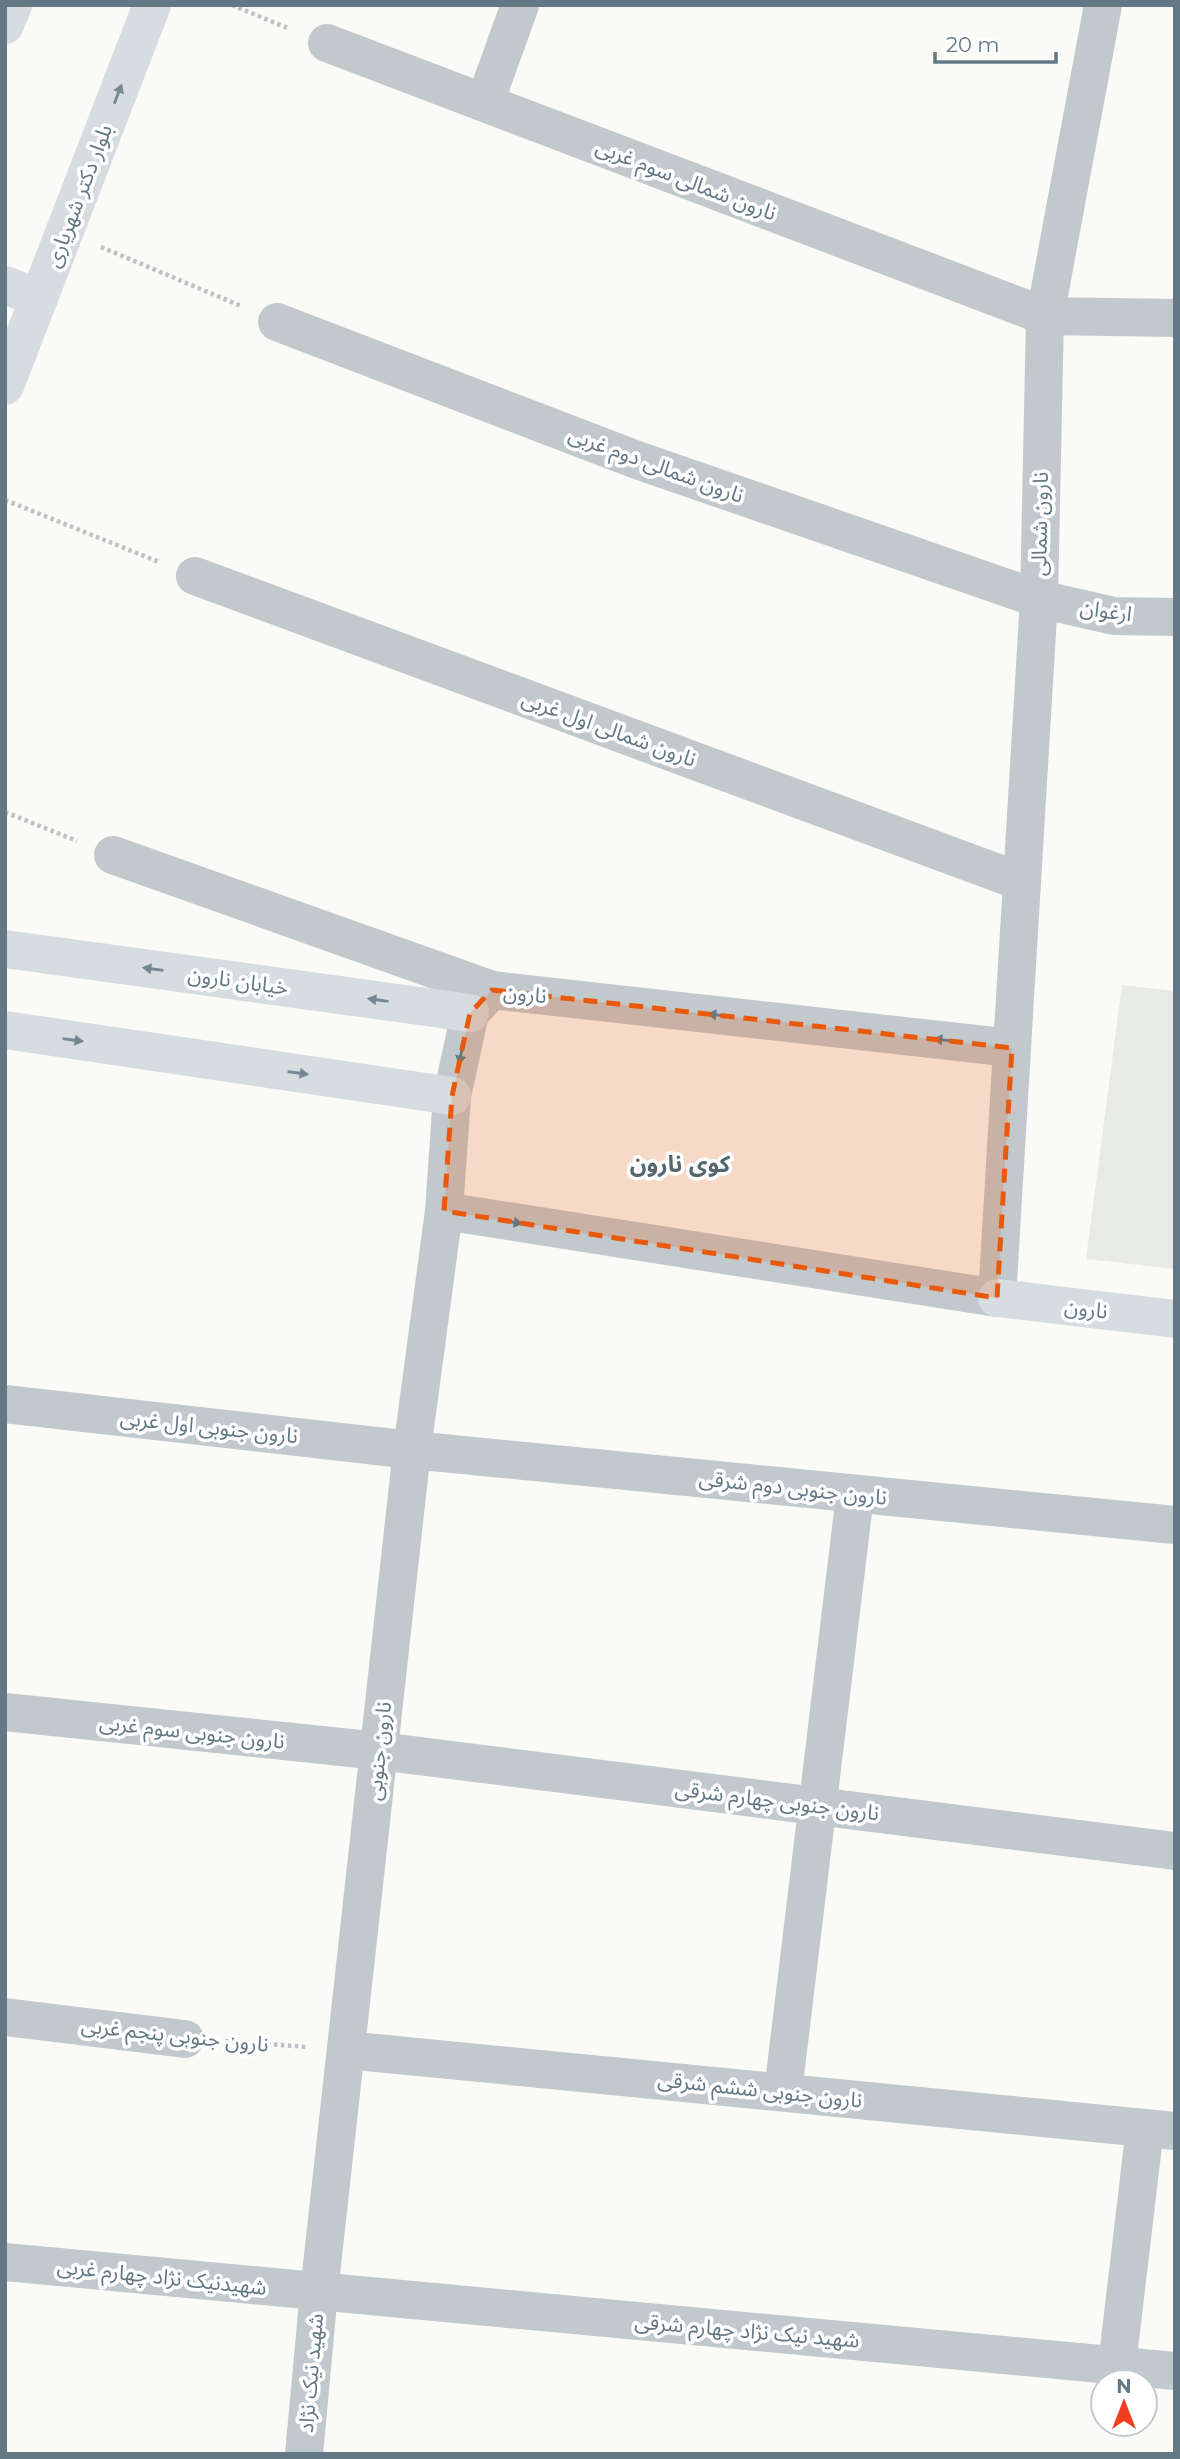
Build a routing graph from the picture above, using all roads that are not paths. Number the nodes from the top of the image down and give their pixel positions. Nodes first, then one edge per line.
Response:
1 (13, 5) edge
2 (152, 5) edge
3 (520, 5) edge
4 (1103, 5) edge
5 (5, 25) edge
6 (327, 43) road end
7 (485, 103) junction
8 (22, 292) edge
9 (1045, 316) junction
10 (1175, 318) edge
11 (277, 322) road end
12 (5, 386) edge
13 (195, 576) road end
14 (1039, 599) junction
15 (1175, 617) edge
16 (113, 855) road end
17 (1022, 882) junction
18 (5, 949) edge
19 (481, 1001) junction
20 (5, 1030) edge
21 (1012, 1048) junction
22 (452, 1096) junction
23 (444, 1211) junction
24 (997, 1298) junction
25 (1175, 1319) edge
26 (5, 1404) edge
27 (412, 1450) junction
28 (855, 1495) junction
29 (1175, 1525) edge
30 (5, 1712) edge
31 (379, 1752) junction
32 (816, 1806) junction
33 (1175, 1851) edge
34 (5, 2017) edge
35 (186, 2039) road end
36 (346, 2050) junction
37 (783, 2092) junction
38 (1160, 2129) edge
39 (5, 2262) edge
40 (319, 2292) junction
41 (1117, 2365) junction
42 (1175, 2371) edge
43 (304, 2454) edge

1 - 5 main road
8 -> 2 main road, بلوار دکتر شهریاری
3 - 7 street
4 - 9 street, نارون شمالی
6 - 7 street, نارون شمالی سوم غربی
7 - 9 street, نارون شمالی سوم غربی
8 - 12 main road, بلوار دکتر شهریاری
9 - 10 street, نارون شمالی سوم غربی
9 - 14 street, نارون شمالی
11 - 14 street, نارون شمالی دوم غربی
13 - 17 street, نارون شمالی اول غربی
14 - 15 street, ارغوان
14 - 17 street, نارون شمالی
16 - 19 street, نارون
17 - 21 street, نارون شمالی
19 -> 18 main road, خیابان نارون
21 -> 19 street, نارون
19 -> 22 street
20 -> 22 main road
21 - 24 street
22 - 23 street
23 -> 24 street, نارون
23 - 27 street, نارون جنوبی
24 - 25 main road, نارون
26 - 27 street, نارون جنوبی اول غربی
27 - 28 street, نارون جنوبی دوم شرقی
27 - 31 street, نارون جنوبی
28 - 29 street, نارون جنوبی دوم شرقی
28 - 32 street
30 - 31 street, نارون جنوبی سوم غربی
31 - 32 street, نارون جنوبی چهارم شرقی
31 - 36 street, نارون جنوبی
32 - 33 street, نارون جنوبی چهارم شرقی
32 - 37 street
34 - 35 street, نارون جنوبی پنجم غربی
36 - 37 street, نارون جنوبی ششم شرقی
36 - 40 street, نارون جنوبی
37 - 38 street, نارون جنوبی ششم شرقی
38 - 41 street
39 - 40 street, شهیدنیک نژاد چهارم غربی
40 - 41 street, شهید نیک نژاد چهارم شرقی
40 - 43 street, شهید نیک نژاد
41 - 42 street, شهید نیک نژاد چهارم شرقی

